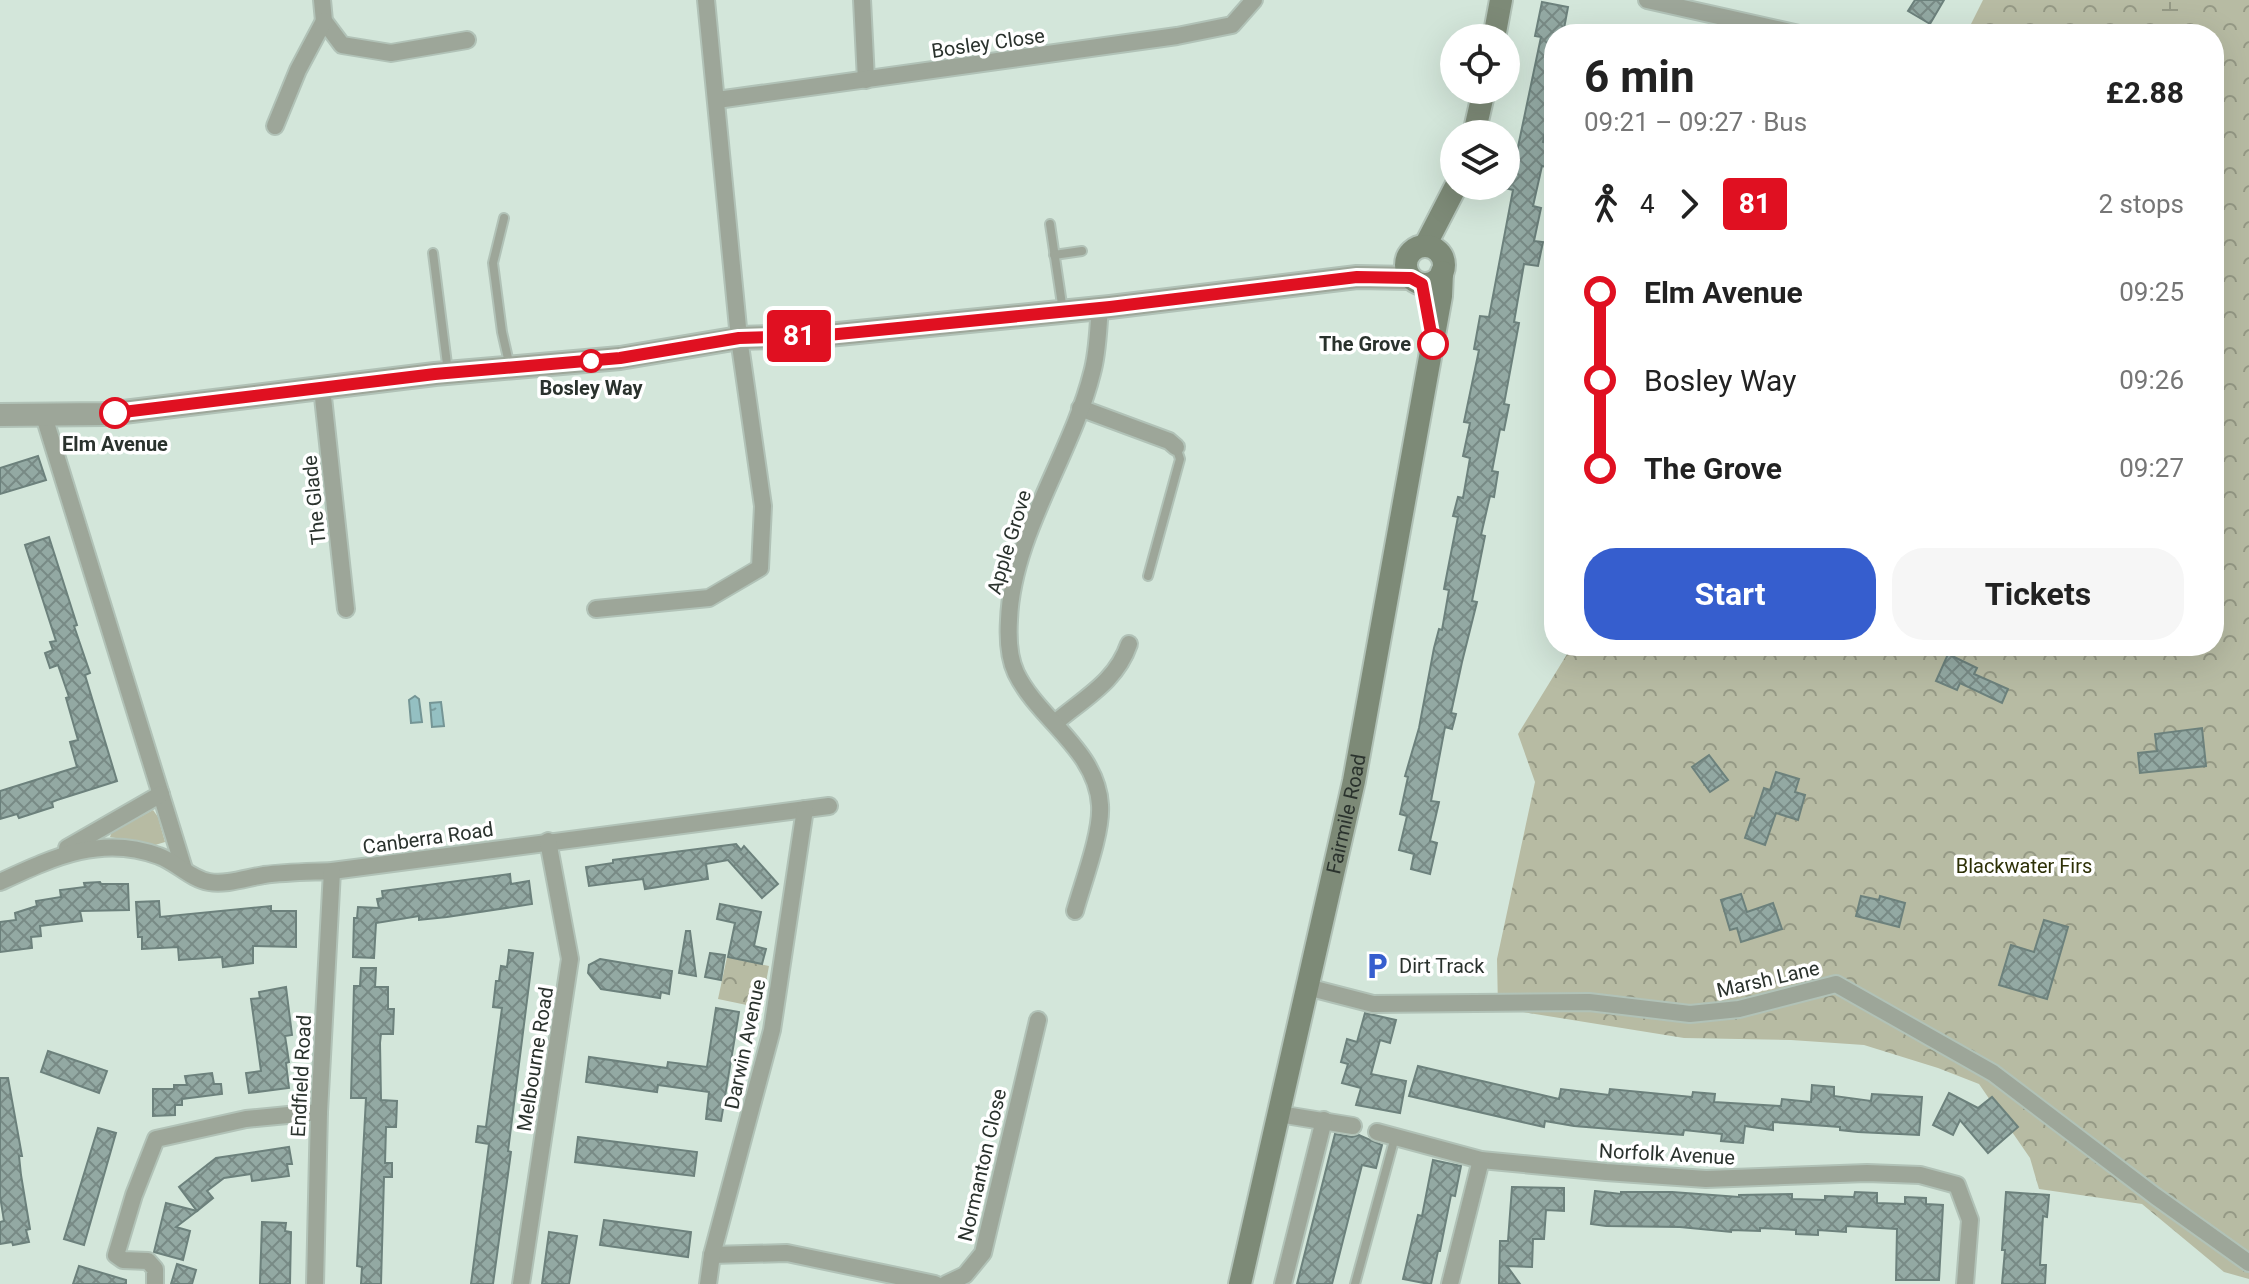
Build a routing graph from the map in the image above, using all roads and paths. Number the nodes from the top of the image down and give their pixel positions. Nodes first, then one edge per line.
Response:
1 (322, 0) edge
2 (706, 0) edge
3 (862, 0) edge
4 (1254, 0) edge
5 (1501, 0) edge
6 (1647, 0) edge
7 (324, 21) junction
8 (1497, 24) edge
9 (1754, 24) edge
10 (467, 40) dead end
11 (866, 80) junction
12 (717, 100) junction
13 (275, 126) dead end
14 (1451, 200) edge
15 (504, 218) dead end
16 (1050, 224) dead end
17 (1082, 251) dead end
18 (433, 253) dead end
19 (1054, 255) junction
20 (1436, 258) junction
21 (1413, 274) junction
22 (1100, 307) junction
23 (1063, 312) junction
24 (739, 338) junction
25 (1434, 338) junction
26 (510, 368) junction
27 (448, 373) junction
28 (322, 388) junction
29 (1080, 408) junction
30 (43, 413) junction
31 (0, 415) edge
32 (1176, 447) joint
33 (1148, 576) dead end
34 (346, 609) dead end
35 (596, 609) dead end
36 (1129, 644) dead end
37 (1055, 723) junction
38 (161, 794) junction
39 (829, 806) dead end
40 (805, 809) junction
41 (548, 841) junction
42 (41, 862) junction
43 (184, 869) junction
44 (332, 871) junction
45 (0, 882) edge
46 (1075, 911) dead end
47 (1307, 987) junction
48 (1038, 1020) dead end
49 (319, 1112) junction
50 (1279, 1114) junction
51 (1324, 1120) junction
52 (1353, 1126) dead end
53 (1377, 1132) dead end
54 (1395, 1136) junction
55 (1481, 1160) junction
56 (712, 1255) junction
57 (2249, 1263) edge
58 (155, 1284) edge
59 (315, 1284) edge
60 (521, 1284) edge
61 (708, 1284) edge
62 (935, 1284) edge
63 (946, 1284) edge
64 (1240, 1284) edge
65 (1283, 1284) edge
66 (1355, 1284) edge
67 (1450, 1284) edge
68 (1965, 1284) edge

1 - 7 street
2 - 12 street
3 - 11 street
4 - 11 street, Bosley Close
5 - 8 main road
6 - 9 street
7 - 10 street
7 - 13 street
11 - 12 street, Bosley Close
12 - 24 street
14 - 20 main road
15 - 26 lane
16 - 19 lane
17 - 19 lane
18 - 27 lane
19 - 23 lane
20 - 21 main road
20 - 21 main road
20 - 25 main road, Fairmile Road
21 - 22 street
21 - 25 main road, Fairmile Road
22 - 23 street
22 - 29 street, Apple Grove
23 - 24 street
24 - 26 street
24 - 35 street
25 - 47 main road, Fairmile Road
26 - 27 street
27 - 28 street
28 - 30 street
28 - 34 street, The Glade
29 - 32 street
29 - 37 street, Apple Grove
30 - 31 street
30 - 38 street
32 - 33 lane
36 - 37 street
37 - 46 street, Apple Grove
38 - 42 street, Canberra Road
38 - 43 street
39 - 40 street, Canberra Road
40 - 41 street, Canberra Road
40 - 56 street, Darwin Avenue
41 - 44 street, Canberra Road
41 - 60 street, Melbourne Road
42 - 43 street, Canberra Road
42 - 45 street, Canberra Road
43 - 44 street, Canberra Road
44 - 49 street, Endfield Road
47 - 50 main road, Fairmile Road
47 - 57 street, Marsh Lane
48 - 63 street, Normanton Close
49 - 58 street
49 - 59 street, Endfield Road
50 - 51 street
50 - 64 main road, Fairmile Road
51 - 52 street
51 - 65 street
53 - 54 street, Norfolk Avenue
54 - 55 street, Norfolk Avenue
54 - 66 lane
55 - 67 street
55 - 68 street, Norfolk Avenue
56 - 61 street, Darwin Avenue
56 - 62 street

